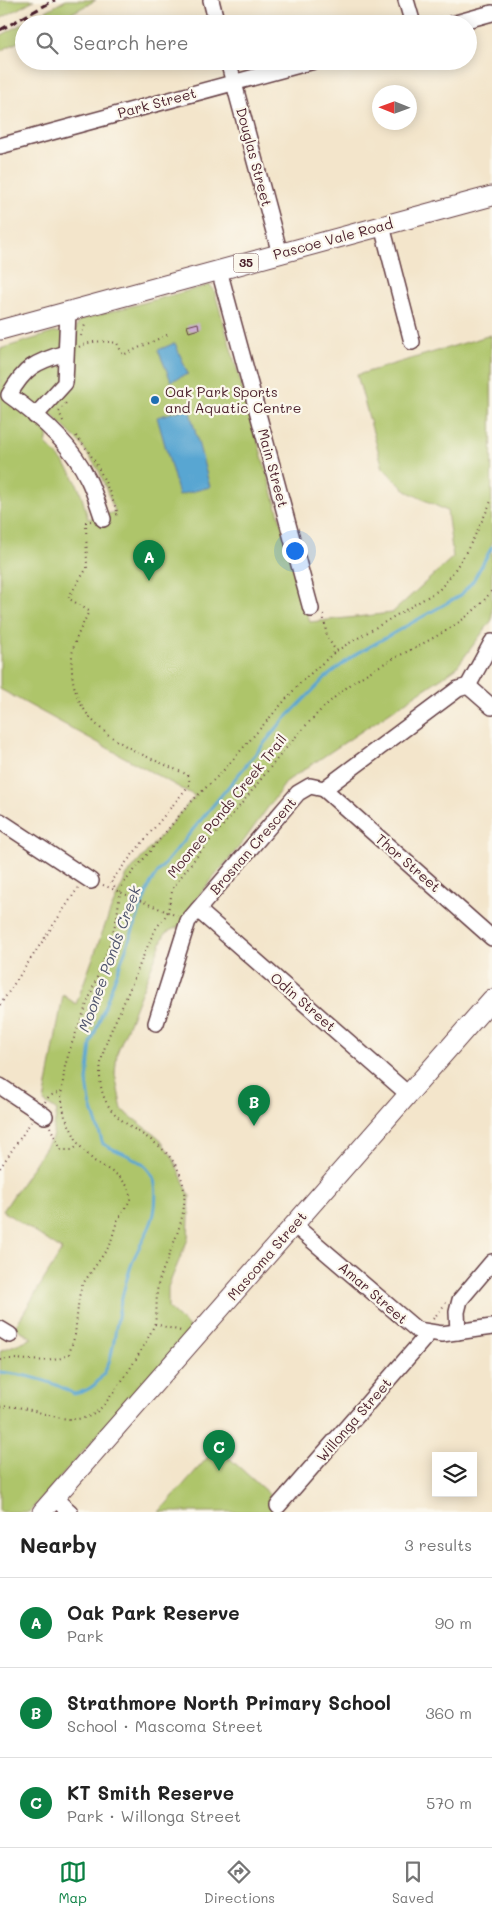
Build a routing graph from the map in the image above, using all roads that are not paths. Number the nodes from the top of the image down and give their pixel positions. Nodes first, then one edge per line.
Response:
1 (211, 0) edge
2 (406, 0) edge
3 (492, 13) edge
4 (215, 15) edge
5 (410, 15) edge
6 (477, 17) edge
7 (230, 70) edge
8 (281, 70) edge
9 (233, 83) junction
10 (0, 146) edge
11 (492, 196) edge
12 (382, 226) junction
13 (280, 254) junction
14 (219, 270) junction
15 (68, 311) junction
16 (0, 330) edge
17 (412, 342) dead end
18 (65, 353) junction
19 (5, 393) edge
20 (36, 416) junction
21 (103, 518) road end
22 (317, 610) road end
23 (492, 642) edge
24 (468, 686) junction
25 (492, 707) edge
26 (324, 789) junction
27 (0, 821) edge
28 (88, 879) road end
29 (193, 916) junction
30 (492, 938) edge
31 (492, 999) edge
32 (156, 1024) dead end
33 (0, 1086) edge
34 (408, 1094) junction
35 (41, 1114) road end
36 (294, 1225) junction
37 (492, 1262) edge
38 (492, 1327) edge
39 (458, 1332) junction
40 (429, 1333) junction
41 (54, 1498) junction
42 (278, 1506) dead end
43 (42, 1512) edge
44 (70, 1512) edge

1 - 4 street
2 - 5 street
3 - 6 street
7 - 9 street, Douglas Street
8 - 9 street, Park Street
9 - 10 street, Park Street
9 - 13 street, Douglas Street
11 - 12 main road, Pascoe Vale Road / 35
12 - 13 main road, Pascoe Vale Road / 35
12 - 17 street
13 - 14 main road, Pascoe Vale Road / 35
14 - 15 main road, Pascoe Vale Road / 35
14 - 22 street, Main Street
15 - 16 main road, Pascoe Vale Road / 35
15 - 18 street
18 - 19 street
18 - 20 street
19 - 20 street
20 - 21 street
23 - 24 street
24 - 25 street
24 - 26 street
26 - 29 street, Brosnan Crescent
26 - 30 street, Thor Street
27 - 28 street
29 - 32 street, Brosnan Crescent
29 - 34 street, Odin Street
31 - 34 main road, Mascoma Street
33 - 35 street
34 - 36 main road, Mascoma Street
36 - 40 street, Amar Street
36 - 41 main road, Mascoma Street
37 - 39 street
38 - 39 street, Amar Street
39 - 40 street, Amar Street
40 - 42 street, Willonga Street
41 - 43 main road, Mascoma Street
41 - 44 street

